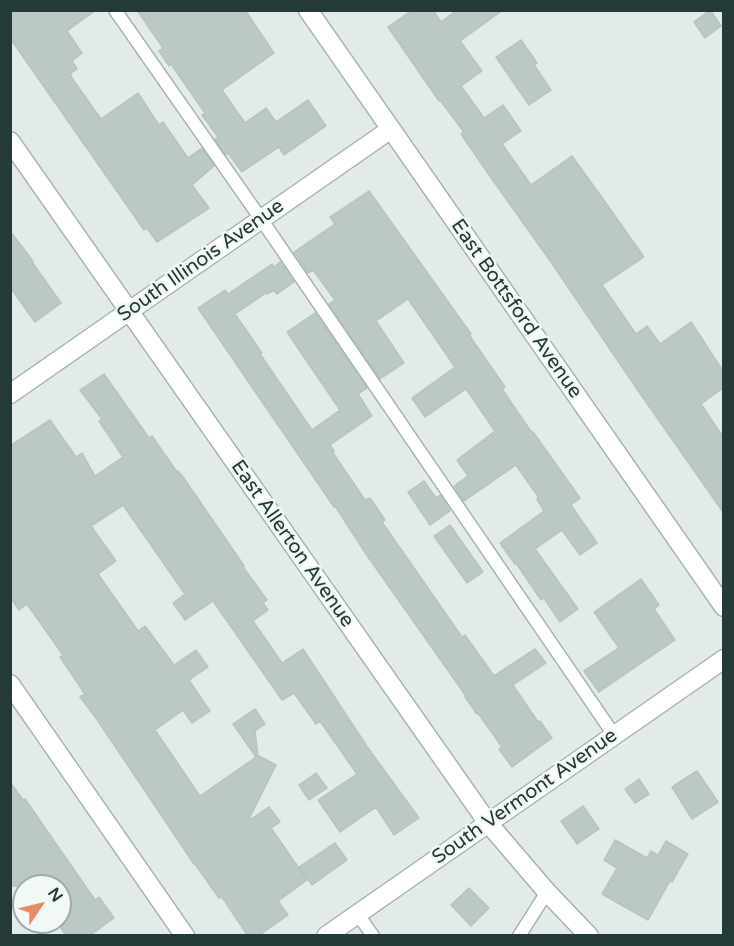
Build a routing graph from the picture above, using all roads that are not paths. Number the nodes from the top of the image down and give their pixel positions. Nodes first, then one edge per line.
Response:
1 (115, 10) edge
2 (308, 10) edge
3 (391, 129) junction
4 (10, 141) edge
5 (261, 219) junction
6 (129, 311) junction
7 (10, 394) edge
8 (723, 607) edge
9 (723, 659) edge
10 (10, 684) edge
11 (614, 735) junction
12 (488, 823) junction
13 (547, 892) junction
14 (357, 913) junction
15 (185, 936) edge
16 (326, 936) edge
17 (373, 936) edge
18 (519, 936) edge
19 (589, 936) edge

1 - 5 lane
2 - 3 street, East Bottsford Avenue
3 - 5 street, South Illinois Avenue
3 - 8 street, East Bottsford Avenue
4 - 6 street, East Allerton Avenue
5 - 6 street, South Illinois Avenue
5 - 11 lane
6 - 7 street, South Illinois Avenue
6 - 12 street, East Allerton Avenue
9 - 11 street, South Vermont Avenue
10 - 15 street
11 - 12 street, South Vermont Avenue
12 - 13 street, East Allerton Avenue
12 - 14 street, South Vermont Avenue
13 - 18 lane
13 - 19 street, East Allerton Avenue
14 - 16 street, South Vermont Avenue
14 - 17 lane

